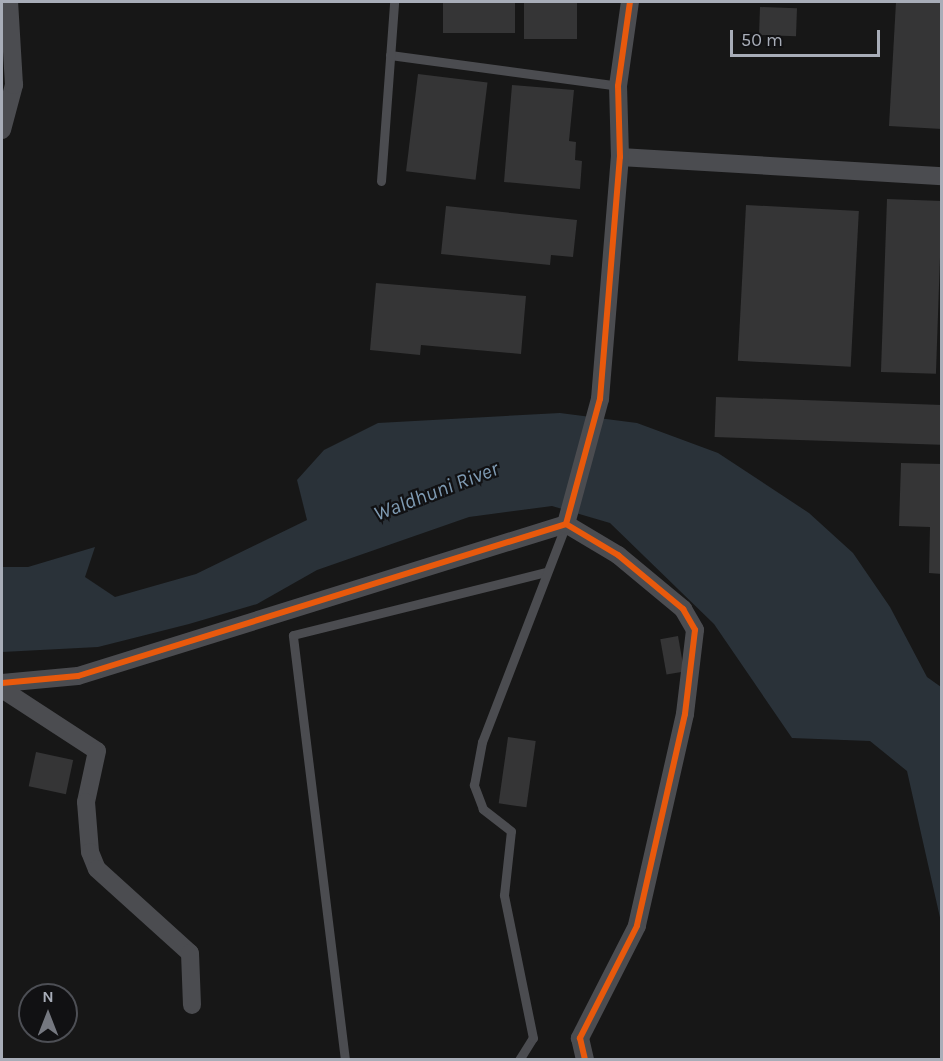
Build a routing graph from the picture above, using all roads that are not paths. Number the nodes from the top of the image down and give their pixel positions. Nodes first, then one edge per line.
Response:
1 (9, 2) edge
2 (394, 2) edge
3 (630, 2) edge
4 (390, 56) junction
5 (618, 86) junction
6 (2, 130) edge
7 (620, 157) junction
8 (942, 176) edge
9 (381, 181) dead end
10 (569, 520) junction
11 (546, 572) junction
12 (2, 683) edge
13 (2, 689) edge
14 (192, 1005) dead end
15 (345, 1059) edge
16 (519, 1059) edge
17 (585, 1059) edge

1 - 6 street
2 - 4 lane
3 - 5 street
4 - 5 lane
4 - 9 lane
5 - 7 street
7 - 8 street
7 - 10 street
10 - 11 lane
10 - 12 street
10 - 17 street
11 - 15 lane
11 - 16 lane
13 - 14 street

